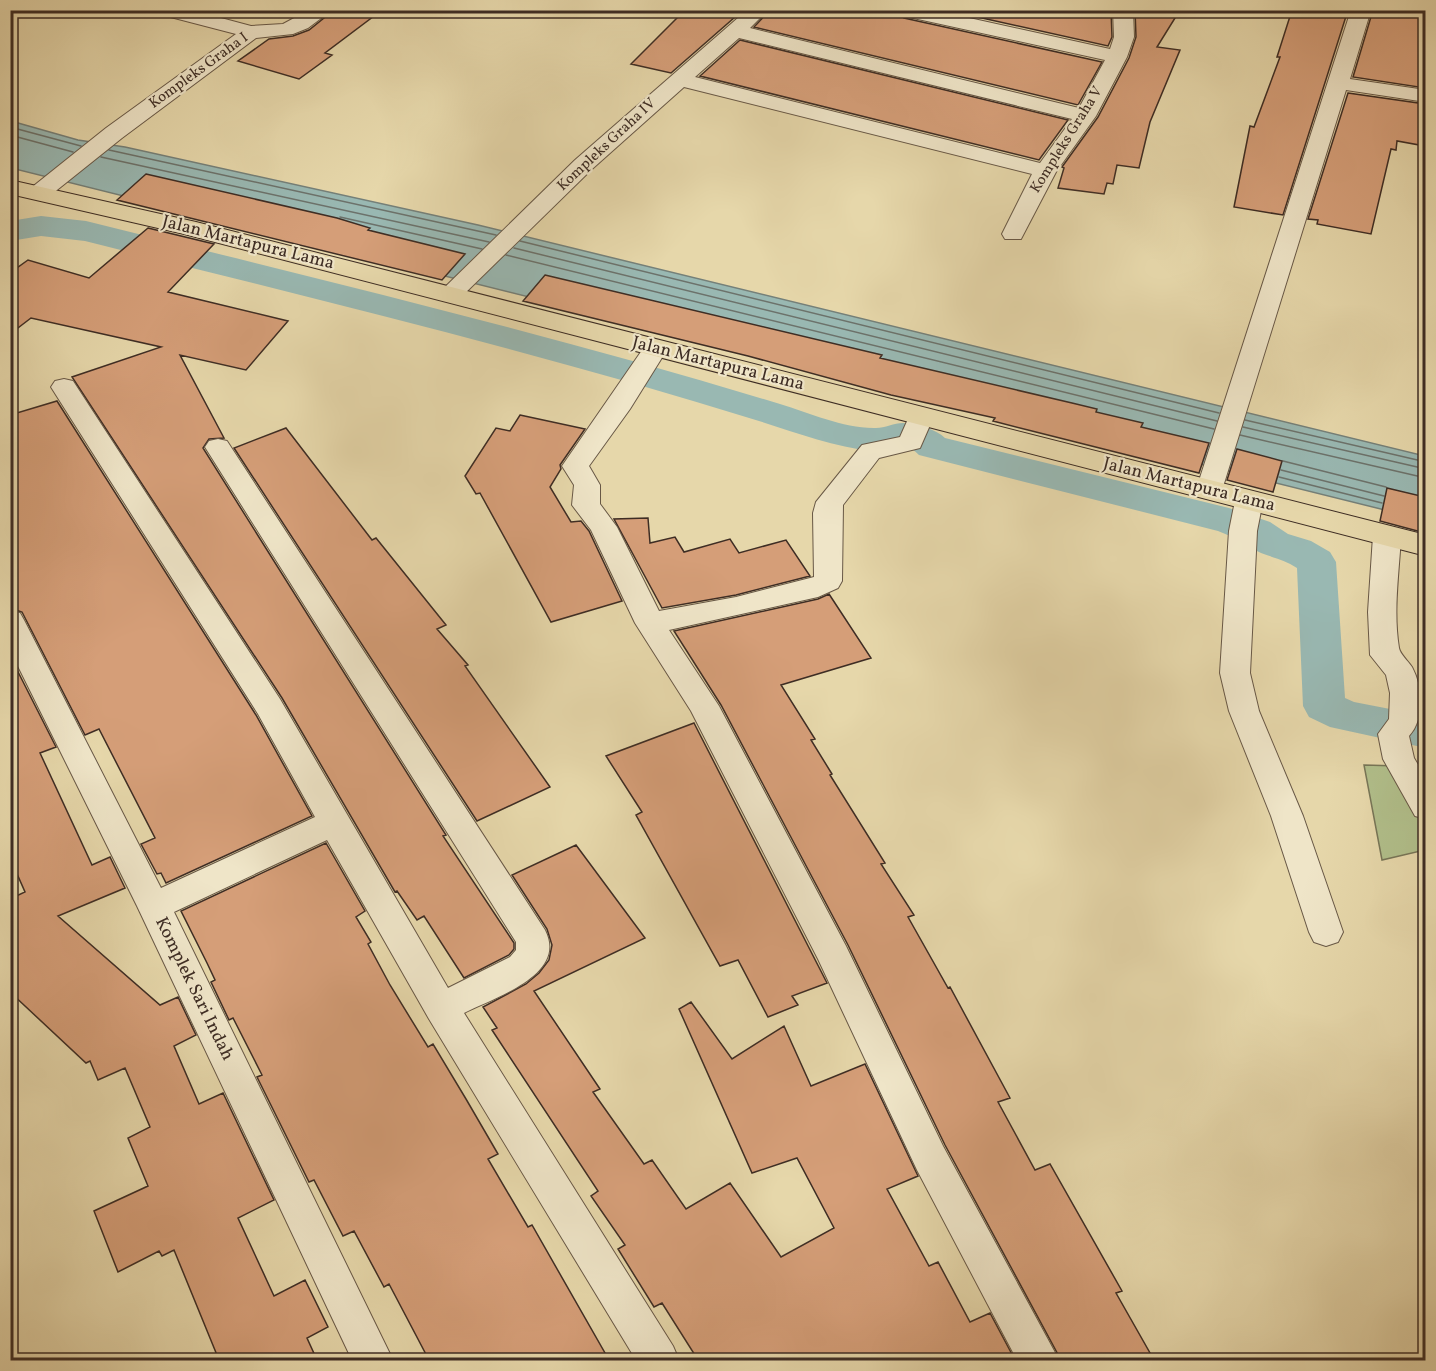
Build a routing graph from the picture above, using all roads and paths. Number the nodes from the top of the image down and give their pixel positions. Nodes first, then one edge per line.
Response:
1 (166, 10) edge
2 (323, 10) edge
3 (759, 10) edge
4 (904, 10) edge
5 (1123, 10) edge
6 (1361, 10) edge
7 (213, 15) edge
8 (737, 31) junction
9 (251, 32) junction
10 (1117, 57) junction
11 (681, 80) junction
12 (1337, 83) junction
13 (1425, 96) edge
14 (1085, 116) junction
15 (1045, 171) junction
16 (10, 187) edge
17 (45, 189) junction
18 (1013, 234) dead end
19 (455, 291) junction
20 (645, 365) junction
21 (64, 387) dead end
22 (915, 430) junction
23 (218, 447) dead end
24 (1212, 483) junction
25 (1245, 518) junction
26 (1387, 536) junction
27 (1425, 546) edge
28 (10, 620) edge
29 (650, 622) junction
30 (1425, 807) edge
31 (333, 823) junction
32 (153, 906) junction
33 (1326, 932) dead end
34 (441, 1008) junction
35 (373, 1360) edge
36 (659, 1360) edge
37 (1039, 1360) edge

1 - 7 street
2 - 9 street, Kompleks Graha I
3 - 8 street, Kompleks Graha IV
4 - 10 street
5 - 10 street, Kompleks Graha V
6 - 12 street
7 - 9 street
8 - 11 street, Kompleks Graha IV
8 - 14 street
9 - 17 street, Kompleks Graha I
10 - 14 street, Kompleks Graha V
11 - 15 street
11 - 19 street, Kompleks Graha IV
12 - 13 street
12 - 24 street
14 - 15 street, Kompleks Graha V
15 - 18 street, Kompleks Graha V
16 - 17 main road, Jalan Martapura Lama
17 - 19 main road, Jalan Martapura Lama
19 - 20 main road, Jalan Martapura Lama
20 - 22 main road, Jalan Martapura Lama
20 - 29 street
21 - 31 street
22 - 24 main road, Jalan Martapura Lama
22 - 29 street
23 - 34 street
24 - 25 main road, Jalan Martapura Lama
25 - 26 main road, Jalan Martapura Lama
25 - 33 street
26 - 27 main road, Jalan Martapura Lama
26 - 30 street
28 - 32 street, Komplek Sari Indah
29 - 37 street
31 - 32 street
31 - 34 street
32 - 35 street, Komplek Sari Indah
34 - 36 street

